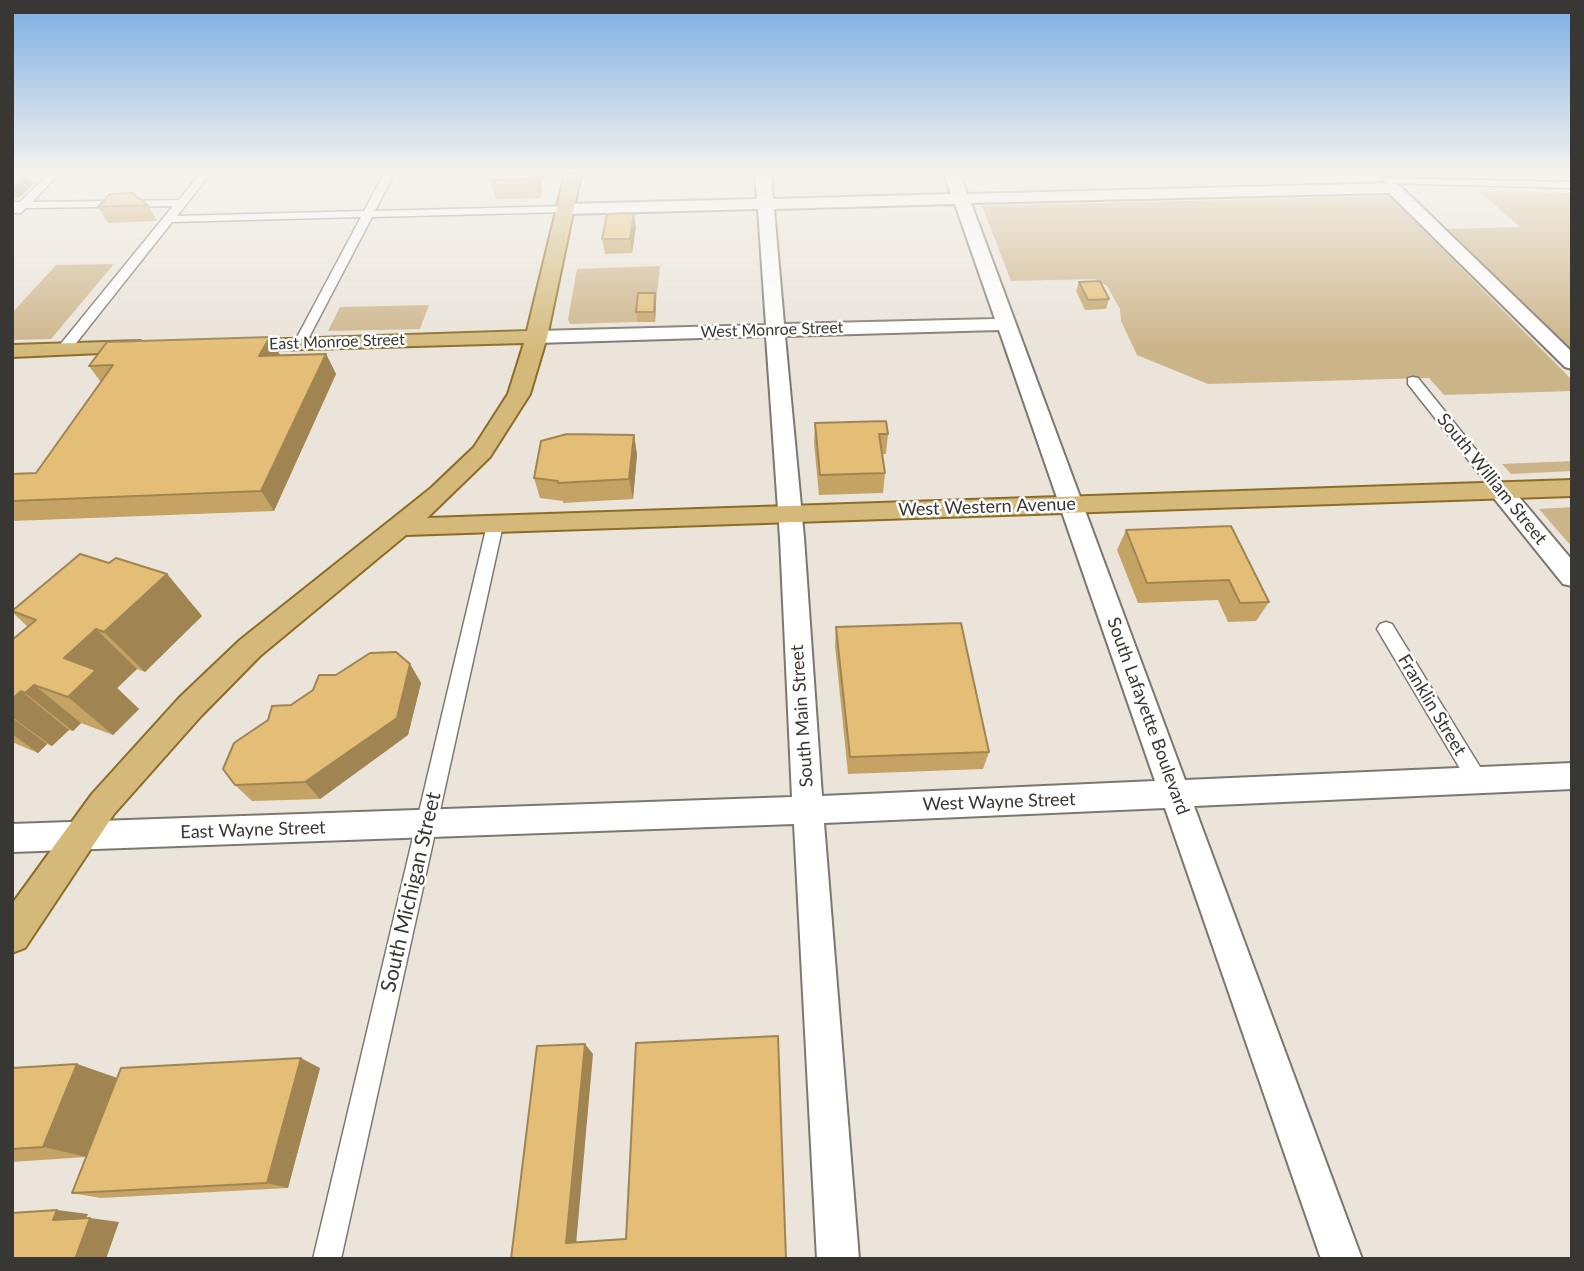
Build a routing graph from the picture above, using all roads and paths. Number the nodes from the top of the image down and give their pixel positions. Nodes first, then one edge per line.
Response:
1 (157, 233) edge
2 (358, 233) edge
3 (560, 233) edge
4 (768, 233) edge
5 (974, 233) edge
6 (1441, 233) edge
7 (1006, 324) junction
8 (777, 330) junction
9 (537, 337) junction
10 (300, 343) junction
11 (209, 346) edge
12 (160, 347) edge
13 (64, 349) junction
14 (12, 351) edge
15 (1572, 363) edge
16 (1413, 381) dead end
17 (1572, 488) edge
18 (1501, 491) junction
19 (1071, 504) junction
20 (790, 513) junction
21 (495, 525) junction
22 (403, 526) junction
23 (1572, 577) edge
24 (1386, 629) dead end
25 (1572, 776) edge
26 (1478, 781) junction
27 (1176, 795) junction
28 (808, 810) junction
29 (426, 825) junction
30 (81, 834) junction
31 (12, 838) edge
32 (12, 935) edge
33 (327, 1259) edge
34 (838, 1259) edge
35 (1342, 1259) edge

1 - 13 street
2 - 10 street
3 - 9 main road
4 - 8 street, South Main Street
5 - 7 main road, South Lafayette Boulevard
6 - 15 street
7 - 8 main road, West Monroe Street
7 - 19 street, South Lafayette Boulevard
8 - 9 main road, West Monroe Street
8 - 20 street, South Main Street
9 - 10 main road, East Monroe Street
9 - 22 main road
10 - 11 main road, East Monroe Street
12 - 13 main road
13 - 14 main road
16 - 18 street, South William Street
17 - 18 main road, West Western Avenue
18 - 19 main road, West Western Avenue
18 - 23 street, South William Street
19 - 20 main road, West Western Avenue
19 - 27 street, South Lafayette Boulevard
20 - 21 main road, West Western Avenue
20 - 28 street, South Main Street
21 - 22 main road, West Western Avenue
21 - 29 street, South Michigan Street
22 - 30 main road
24 - 26 street, Franklin Street
25 - 26 street, West Wayne Street
26 - 27 street, West Wayne Street
27 - 28 street, West Wayne Street
27 - 35 street, South Lafayette Boulevard
28 - 29 street, West Wayne Street
28 - 34 street, South Main Street
29 - 30 street, East Wayne Street
29 - 33 street, South Michigan Street
30 - 31 street, East Wayne Street
30 - 32 main road

